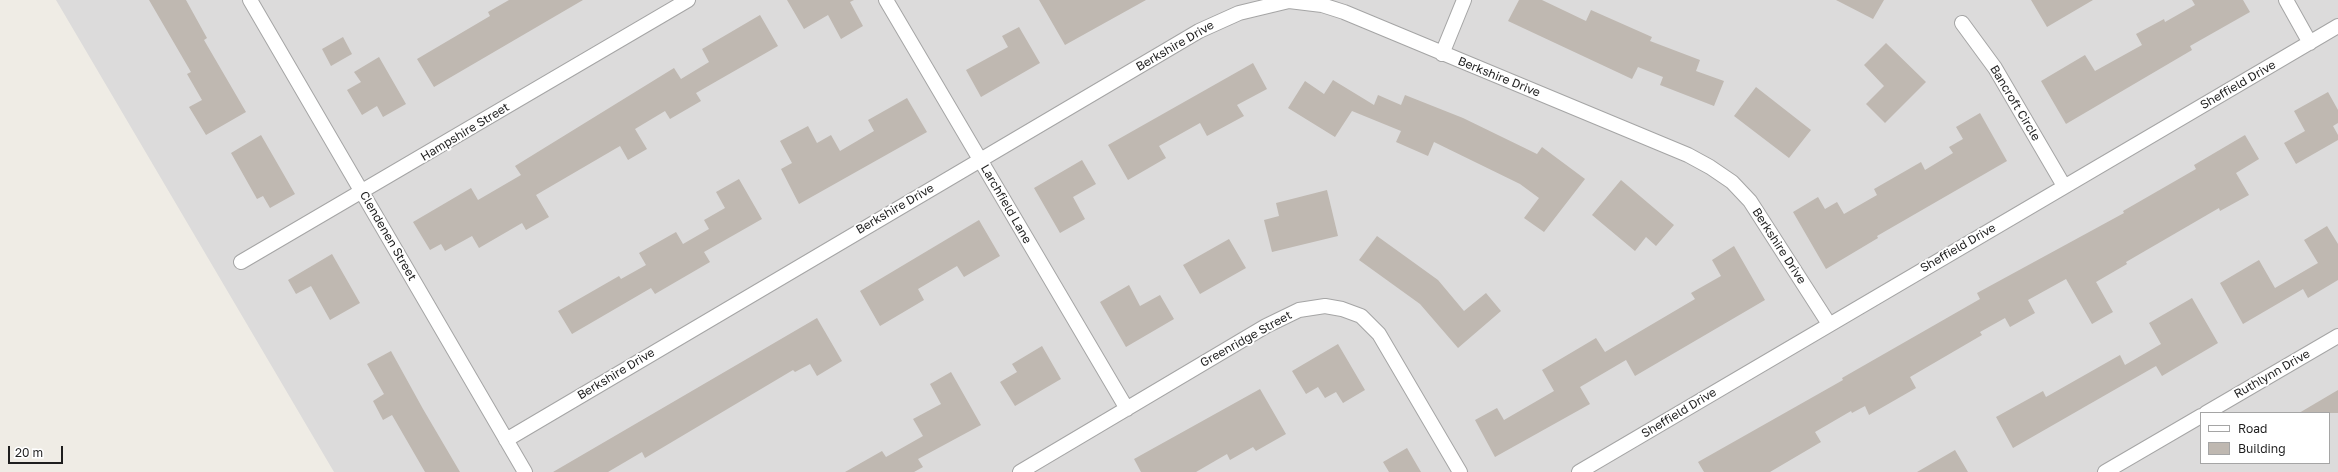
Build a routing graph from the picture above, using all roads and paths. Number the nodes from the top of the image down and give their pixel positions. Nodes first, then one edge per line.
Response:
1 (250, 0) edge
2 (688, 0) edge
3 (886, 0) edge
4 (1464, 0) edge
5 (2286, 0) edge
6 (1962, 23) dead end
7 (2338, 26) edge
8 (2310, 43) junction
9 (1442, 54) junction
10 (980, 160) junction
11 (2064, 186) junction
12 (363, 192) junction
13 (241, 262) dead end
14 (1829, 324) junction
15 (2338, 336) edge
16 (1127, 409) junction
17 (2208, 412) edge
18 (2200, 417) edge
19 (506, 440) junction
20 (525, 472) edge
21 (1020, 472) edge
22 (1460, 472) edge
23 (1579, 472) edge
24 (2105, 472) edge

1 - 12 street, Clendenen Street
2 - 12 street, Hampshire Street
3 - 10 street, Larchfield Lane
4 - 9 street
5 - 8 street
6 - 11 street, Bancroft Circle
7 - 8 street, Sheffield Drive
8 - 11 street, Sheffield Drive
9 - 10 street, Berkshire Drive
9 - 14 street, Berkshire Drive
10 - 16 street, Larchfield Lane
10 - 19 street, Berkshire Drive
11 - 14 street, Sheffield Drive
12 - 13 street, Hampshire Street
12 - 19 street, Clendenen Street
14 - 23 street, Sheffield Drive
15 - 17 street, Ruthlynn Drive
16 - 21 street, Greenridge Street
16 - 22 street, Greenridge Street
18 - 24 street
19 - 20 street, Clendenen Street

